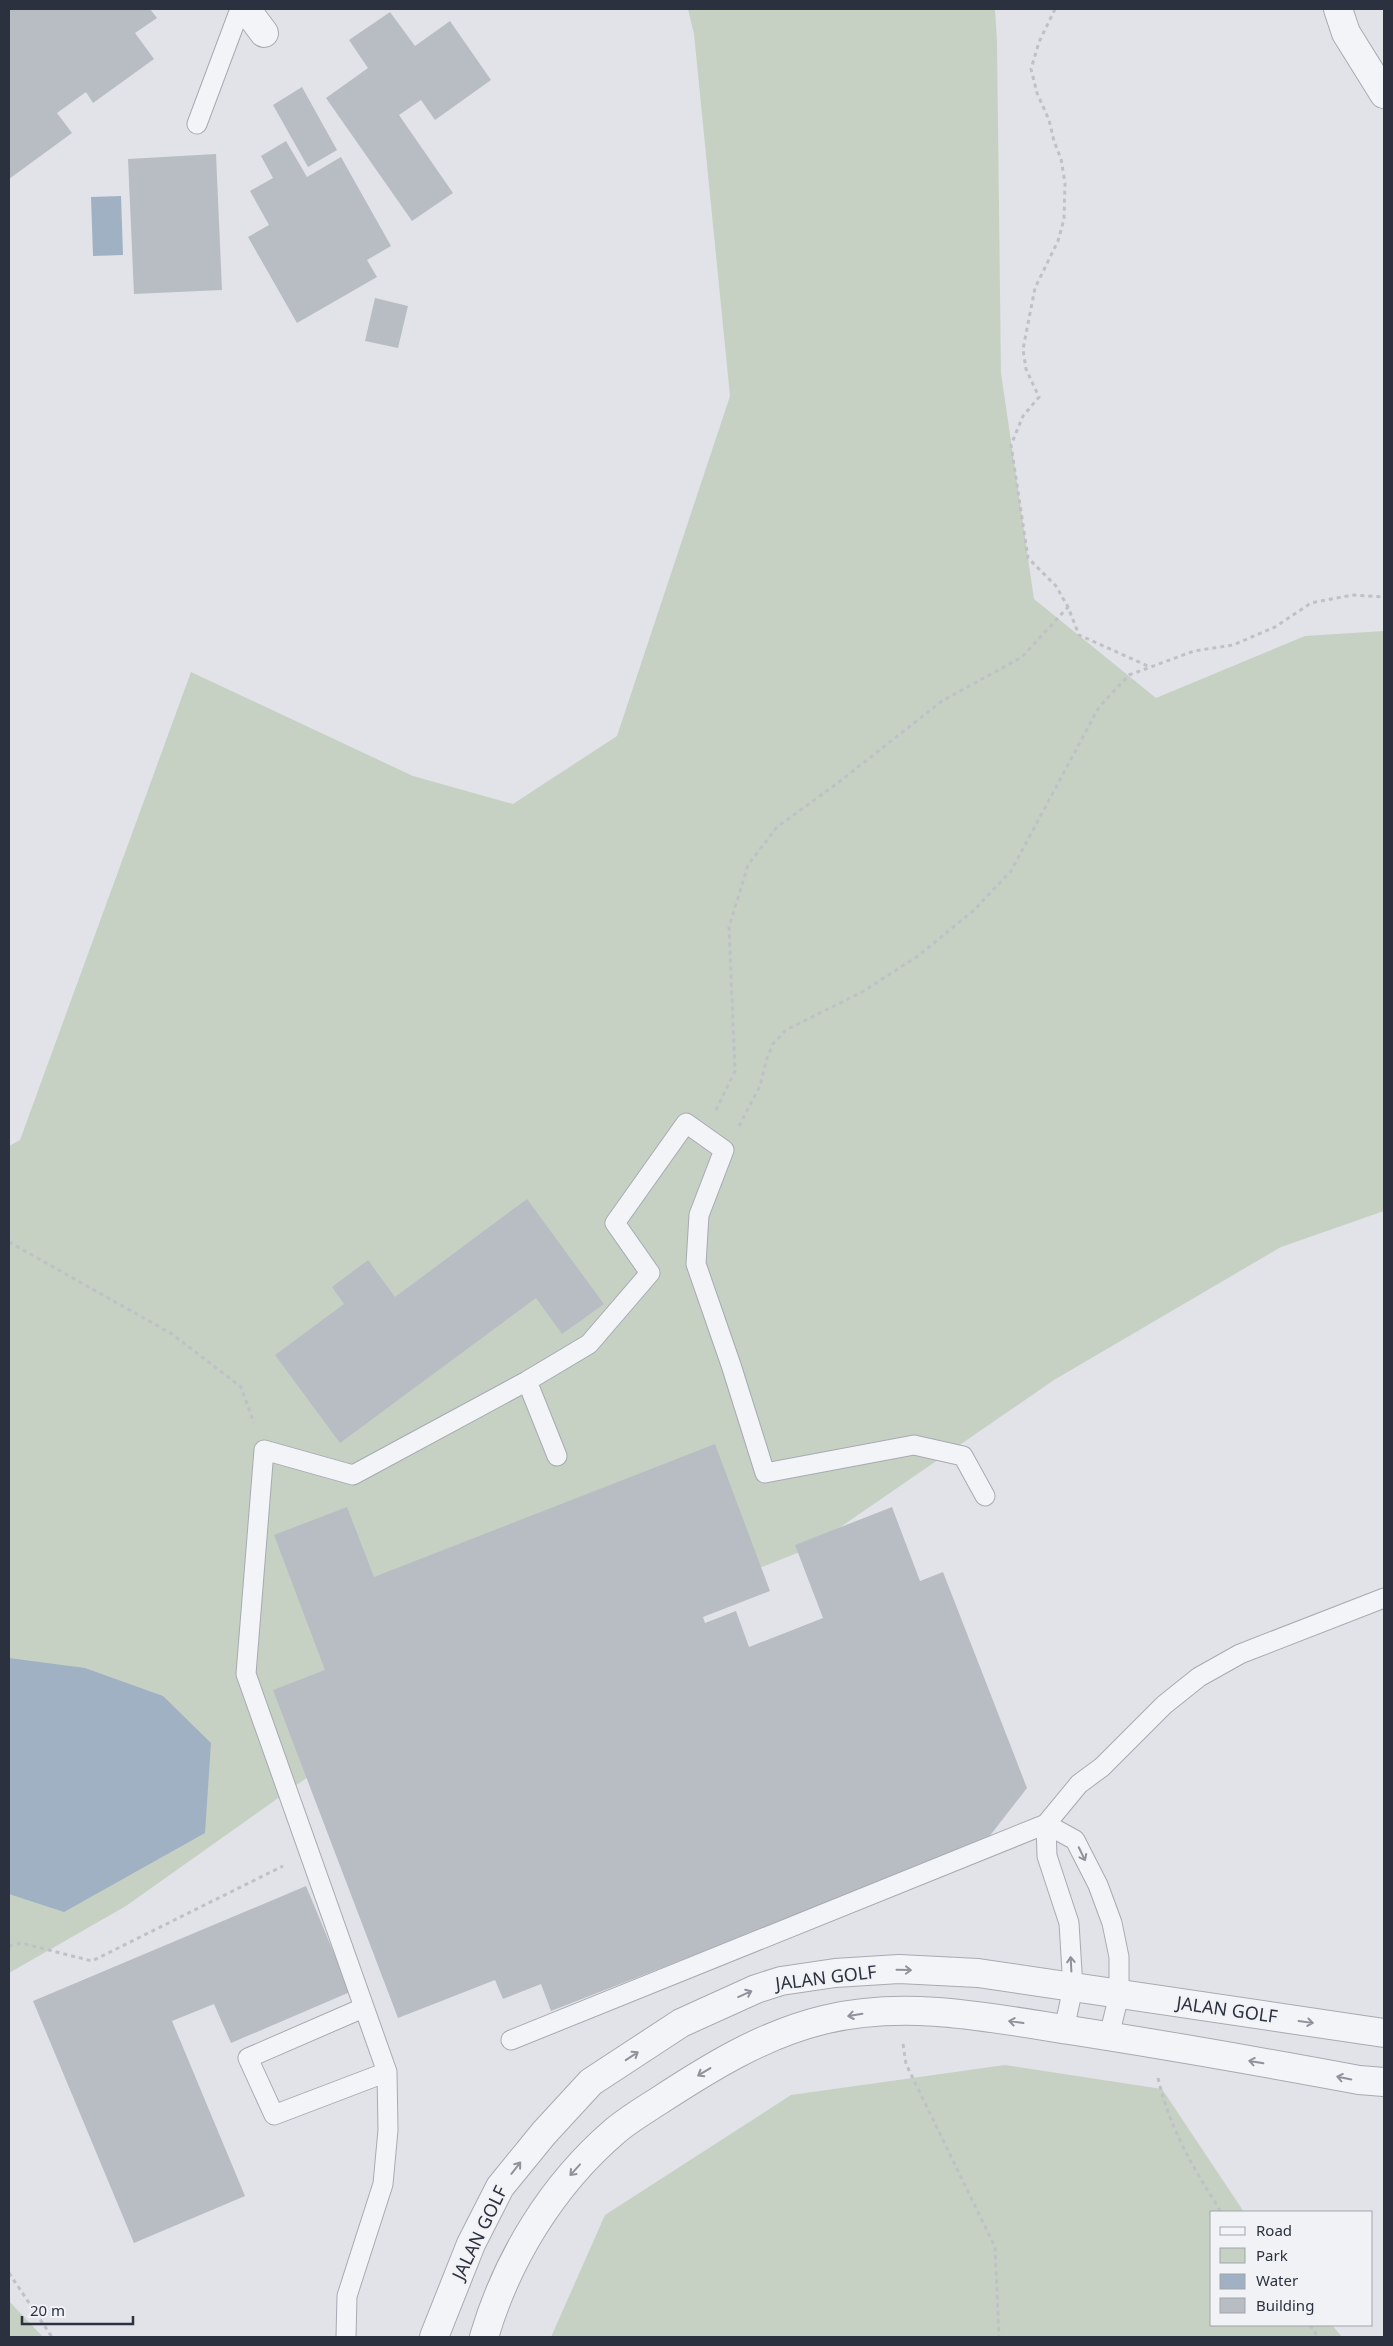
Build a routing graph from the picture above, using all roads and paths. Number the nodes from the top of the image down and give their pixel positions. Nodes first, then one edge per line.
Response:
1 (240, 9) edge
2 (246, 9) edge
3 (1055, 9) edge
4 (1338, 9) edge
5 (264, 33) dead end
6 (1384, 94) edge
7 (197, 124) dead end
8 (1384, 596) edge
9 (1068, 607) junction
10 (1150, 667) junction
11 (704, 1135) junction
12 (724, 1150) junction
13 (9, 1242) edge
14 (527, 1381) junction
15 (264, 1450) junction
16 (557, 1456) dead end
17 (985, 1496) dead end
18 (1384, 1598) edge
19 (1046, 1824) junction
20 (309, 1853) junction
21 (9, 1946) edge
22 (1073, 1988) junction
23 (1119, 1995) junction
24 (363, 2008) junction
25 (896, 2011) junction
26 (1064, 2029) junction
27 (1384, 2032) edge
28 (1109, 2036) junction
29 (511, 2040) dead end
30 (1150, 2043) junction
31 (387, 2072) junction
32 (1384, 2082) edge
33 (1220, 2211) edge
34 (9, 2273) edge
35 (1311, 2326) edge
36 (52, 2337) edge
37 (346, 2337) edge
38 (434, 2337) edge
39 (484, 2337) edge
40 (999, 2337) edge
41 (1318, 2337) edge

1 - 7 lane
2 - 5 street
3 - 9 path
4 - 6 street
8 - 10 path
9 - 10 path
9 - 11 path
10 - 12 path
11 - 12 lane
11 - 14 lane
12 - 17 lane
13 - 15 path
14 - 15 lane
14 - 16 lane
15 - 20 lane
18 - 19 lane
22 -> 19 lane
19 -> 23 lane
19 - 29 lane
20 - 21 path
20 - 24 lane
22 - 23 street, JALAN GOLF
22 - 26 lane
38 -> 22 street, JALAN GOLF
23 -> 27 street, JALAN GOLF
23 - 28 lane
24 - 31 lane
24 - 31 lane
26 -> 25 street
25 -> 39 street
25 - 40 path
26 - 28 street
28 - 30 street
32 -> 30 street
30 - 33 path
31 - 37 lane
34 - 36 path
35 - 41 path

